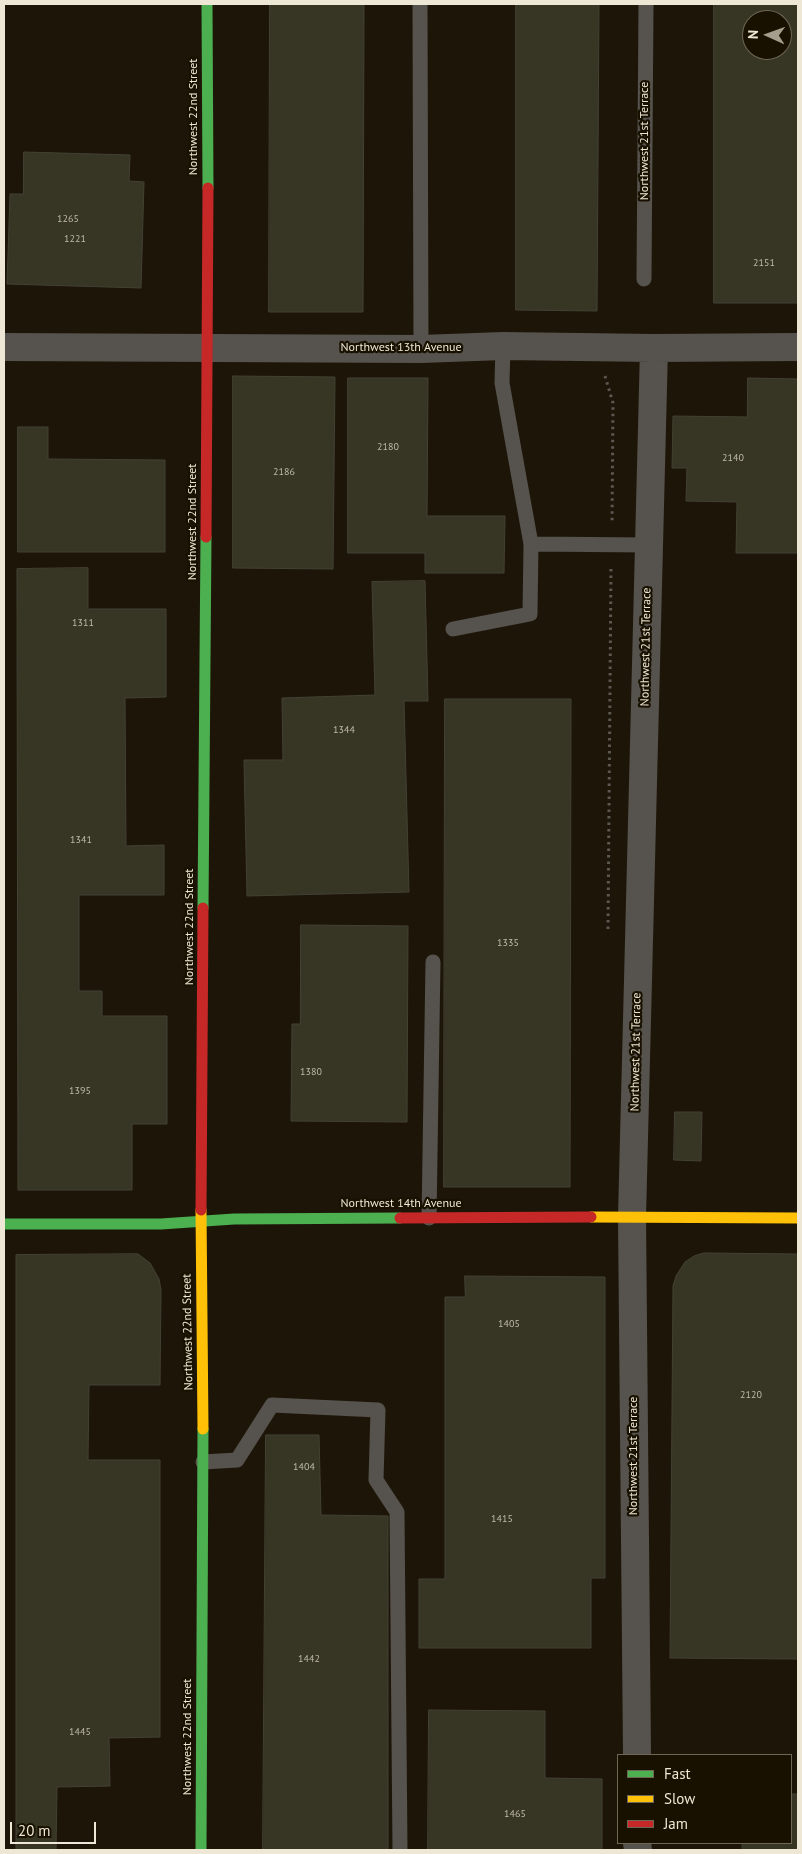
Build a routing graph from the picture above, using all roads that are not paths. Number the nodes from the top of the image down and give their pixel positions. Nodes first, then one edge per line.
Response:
1 (207, 4) edge
2 (420, 4) edge
3 (646, 4) edge
4 (644, 279) dead end
5 (502, 346) junction
6 (4, 347) edge
7 (208, 347) junction
8 (798, 347) edge
9 (654, 348) junction
10 (421, 349) junction
11 (531, 544) junction
12 (649, 545) junction
13 (453, 629) dead end
14 (433, 962) dead end
15 (632, 1217) junction
16 (429, 1218) junction
17 (798, 1218) edge
18 (201, 1222) junction
19 (4, 1224) edge
20 (203, 1462) junction
21 (637, 1754) edge
22 (201, 1850) edge
23 (400, 1850) edge

1 - 7 street, Northwest 22nd Street
2 - 10 lane
3 - 4 lane, Northwest 21st Terrace
5 - 9 street, Northwest 13th Avenue
5 - 10 street, Northwest 13th Avenue
5 - 11 lane
6 - 7 street, Northwest 13th Avenue
7 - 10 street, Northwest 13th Avenue
7 - 18 street, Northwest 22nd Street
8 - 9 street, Northwest 13th Avenue
9 - 12 street, Northwest 21st Terrace
11 - 12 lane
11 - 13 lane
12 - 15 street, Northwest 21st Terrace
14 - 16 lane
15 - 16 street, Northwest 14th Avenue
15 - 17 street, Northwest 14th Avenue
15 - 21 street, Northwest 21st Terrace
16 - 18 street, Northwest 14th Avenue
18 - 19 street, Northwest 14th Avenue
18 - 20 street, Northwest 22nd Street
20 - 22 street, Northwest 22nd Street
20 - 23 lane

